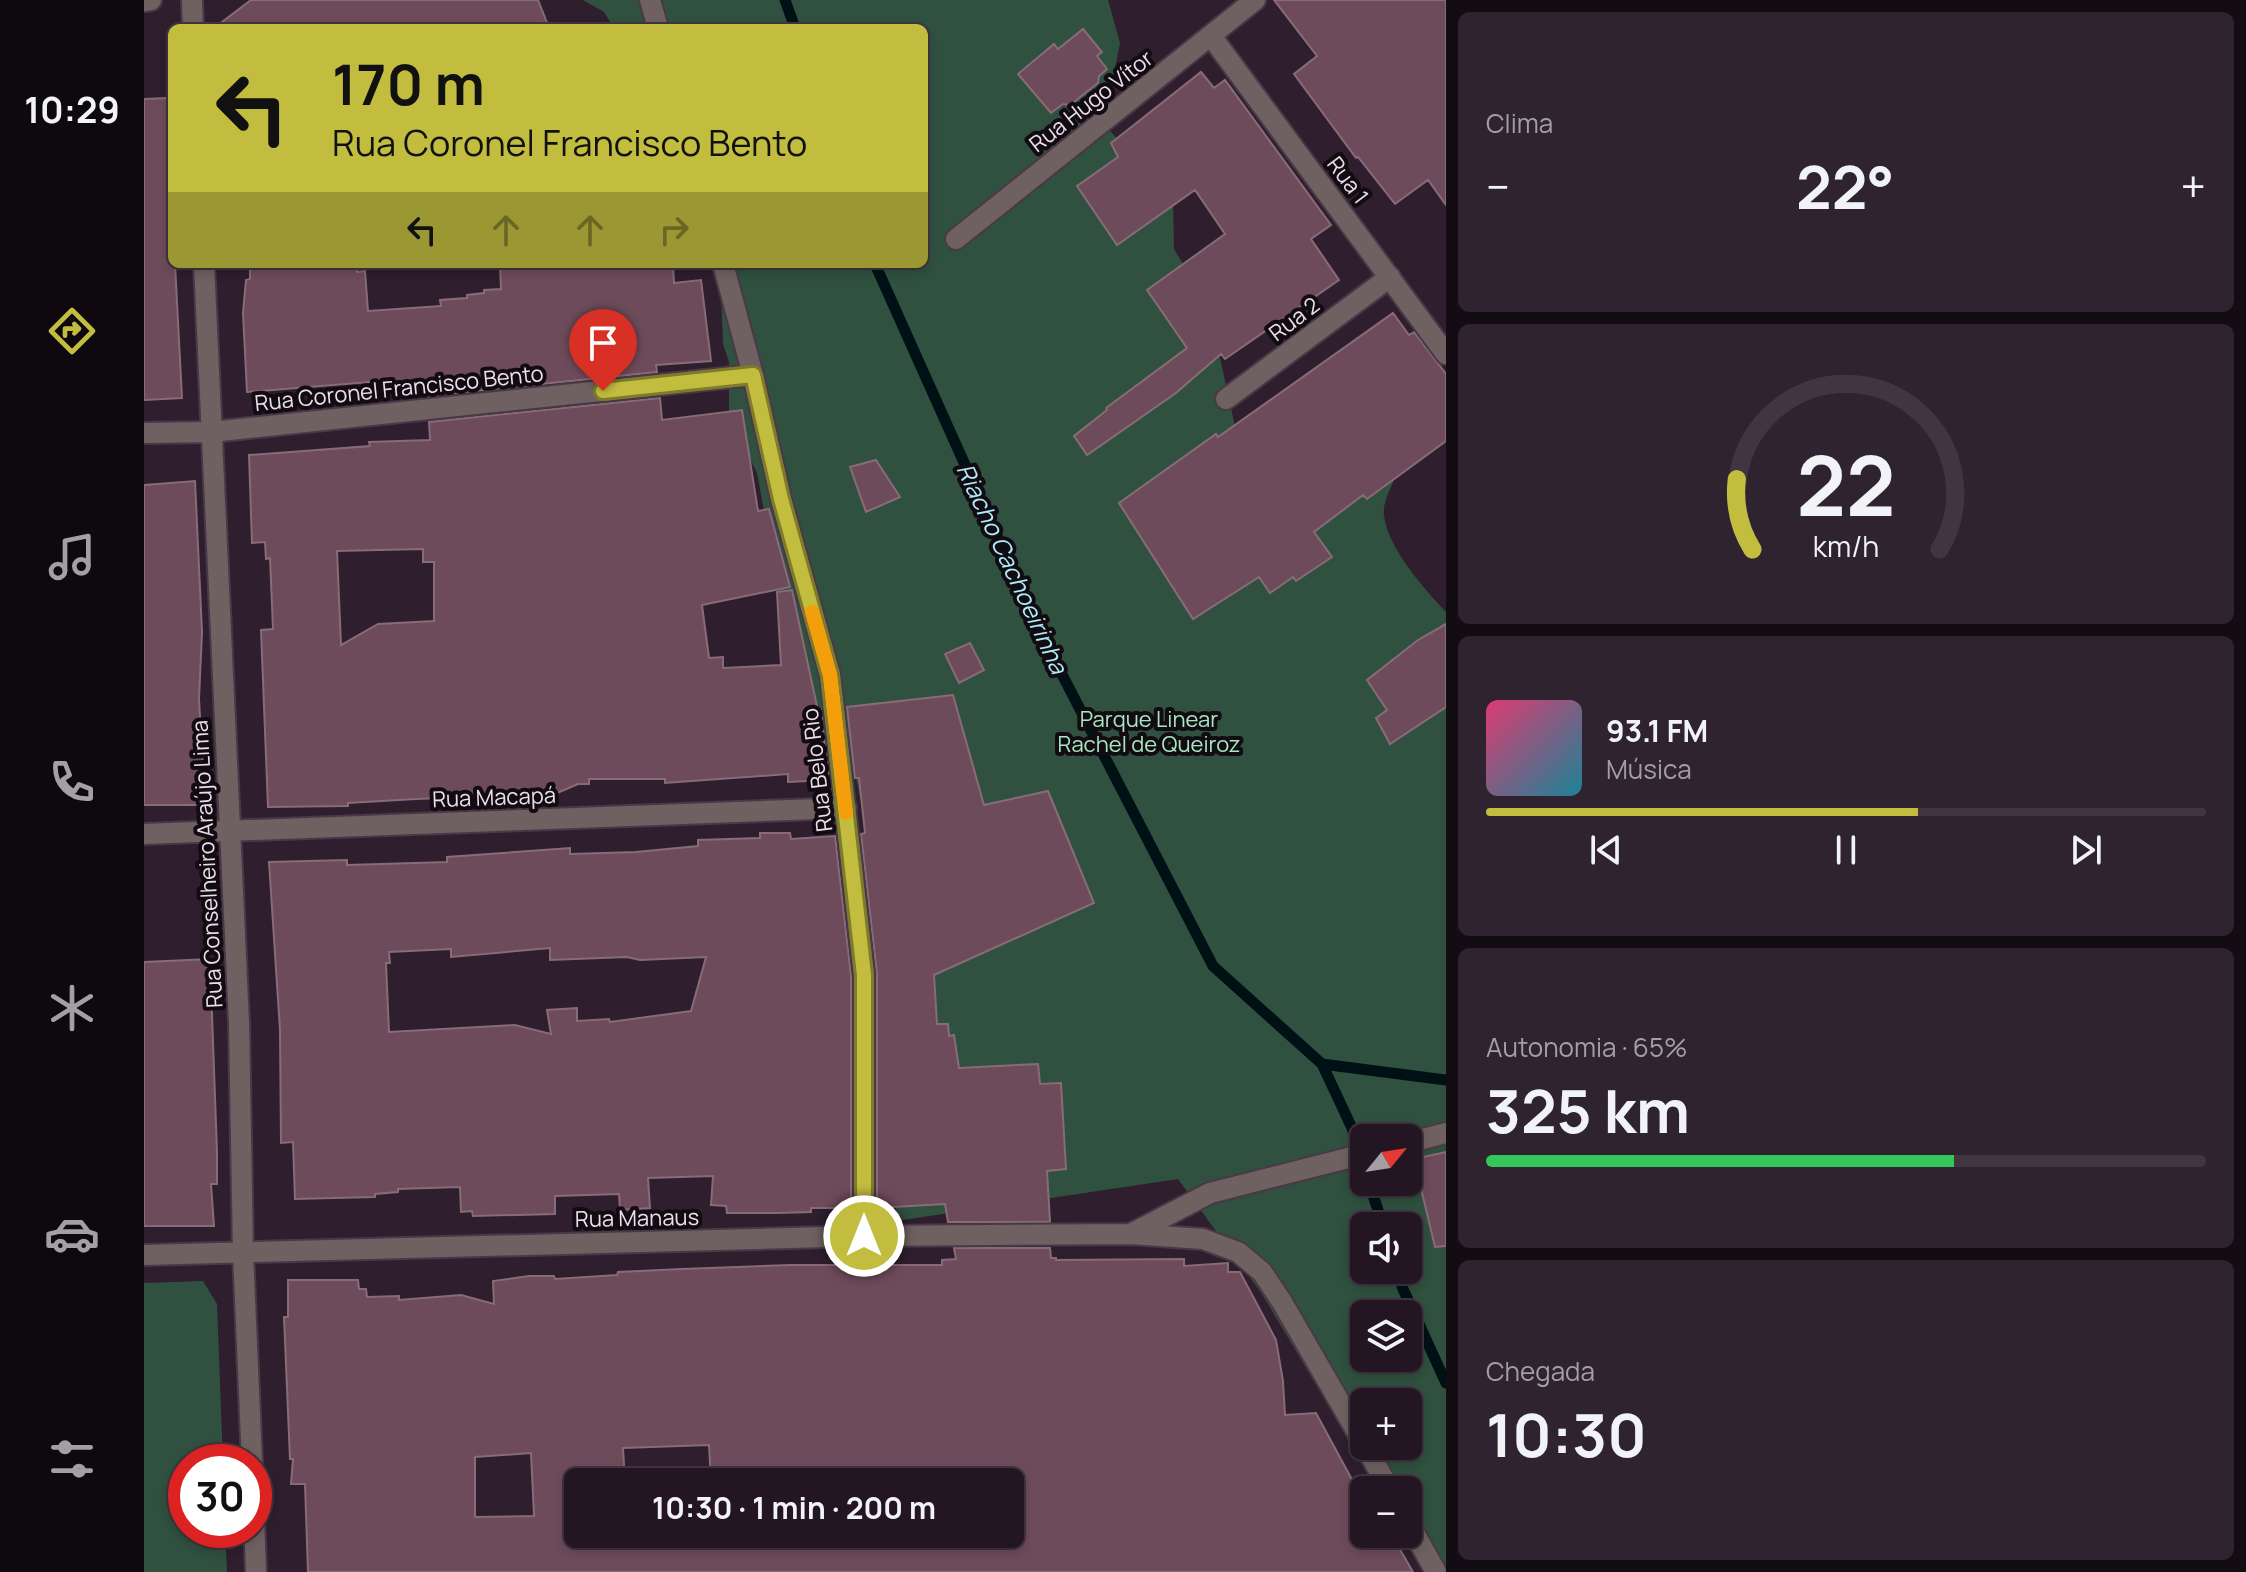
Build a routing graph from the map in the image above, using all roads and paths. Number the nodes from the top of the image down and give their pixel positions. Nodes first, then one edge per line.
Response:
1 (151, 0) edge
2 (192, 0) edge
3 (650, 0) edge
4 (1255, 0) edge
5 (144, 1) edge
6 (193, 24) edge
7 (657, 24) edge
8 (1211, 36) junction
9 (956, 239) dead end
10 (204, 268) edge
11 (724, 268) edge
12 (1390, 277) junction
13 (1446, 354) edge
14 (753, 375) junction
15 (1226, 399) dead end
16 (211, 432) junction
17 (144, 433) edge
18 (846, 808) junction
19 (230, 831) junction
20 (144, 834) edge
21 (1446, 1133) edge
22 (1422, 1139) edge
23 (1350, 1158) edge
24 (1131, 1234) junction
25 (864, 1236) junction
26 (243, 1252) junction
27 (144, 1255) edge
28 (1350, 1421) edge
29 (251, 1444) edge
30 (1422, 1547) edge
31 (255, 1548) edge
32 (256, 1572) edge
33 (1436, 1572) edge

1 - 5 street
2 - 6 street
3 - 7 street
4 - 8 street, Rua Hugo Vítor
8 - 9 street, Rua Hugo Vítor
8 - 12 street, Rua 1
10 - 16 street, Rua Conselheiro Araújo Lima
11 - 14 street, Rua Belo Rio
12 - 13 street, Rua 1
12 - 15 street, Rua 2
14 - 16 street, Rua Coronel Francisco Bento
14 - 18 street, Rua Belo Rio
16 - 17 street, Rua Coronel Francisco Bento
16 - 19 street, Rua Conselheiro Araújo Lima
18 - 19 street, Rua Macapá
18 - 25 street, Rua Belo Rio
19 - 20 street, Rua Macapá
19 - 26 street, Rua Conselheiro Araújo Lima
21 - 22 street
23 - 24 street
24 - 25 street, Rua Manaus
24 - 28 street, Rua Manaus
25 - 26 street, Rua Manaus
26 - 27 street, Rua Manaus
26 - 29 street, Rua Conselheiro Araújo Lima
30 - 33 street
31 - 32 street

